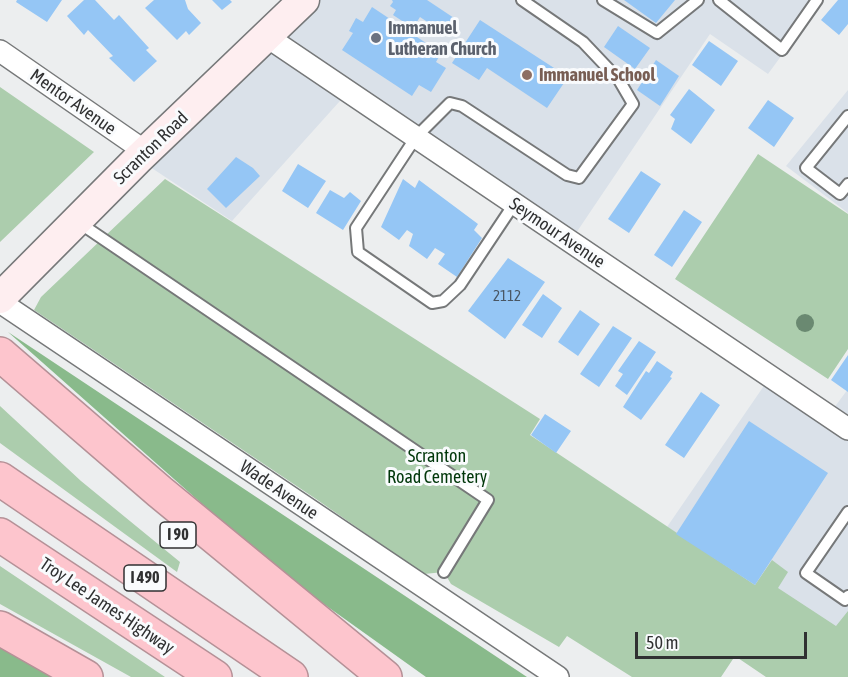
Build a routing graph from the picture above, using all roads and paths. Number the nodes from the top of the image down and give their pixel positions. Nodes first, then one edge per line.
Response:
1 (304, 0) edge
2 (522, 0) edge
3 (603, 0) edge
4 (698, 0) edge
5 (719, 0) edge
6 (817, 0) edge
7 (266, 36) junction
8 (0, 51) edge
9 (848, 116) edge
10 (416, 137) junction
11 (146, 152) junction
12 (848, 184) edge
13 (514, 204) junction
14 (76, 222) junction
15 (0, 300) edge
16 (0, 354) edge
17 (0, 380) edge
18 (848, 429) edge
19 (0, 479) edge
20 (848, 512) edge
21 (844, 525) edge
22 (0, 535) edge
23 (444, 572) dead end
24 (848, 596) edge
25 (7, 632) edge
26 (86, 677) edge
27 (215, 677) edge
28 (291, 677) edge
29 (366, 677) edge
30 (385, 677) edge
31 (558, 677) edge

1 - 7 street, Scranton Road
2 - 10 lane
3 - 4 lane
5 - 6 lane
7 - 10 street, Seymour Avenue
7 - 11 street, Scranton Road
8 - 11 street, Mentor Avenue
9 - 12 lane
10 - 13 street, Seymour Avenue
10 - 13 lane
11 - 14 street, Scranton Road
13 - 18 street, Seymour Avenue
14 - 15 street, Scranton Road
14 - 23 lane
15 - 31 street, Wade Avenue
16 - 30 highway
17 - 29 highway, I 90
19 - 28 highway, I 490
20 - 21 lane
21 - 24 lane
22 - 27 highway, Troy Lee James Highway / I 490
25 - 26 highway

